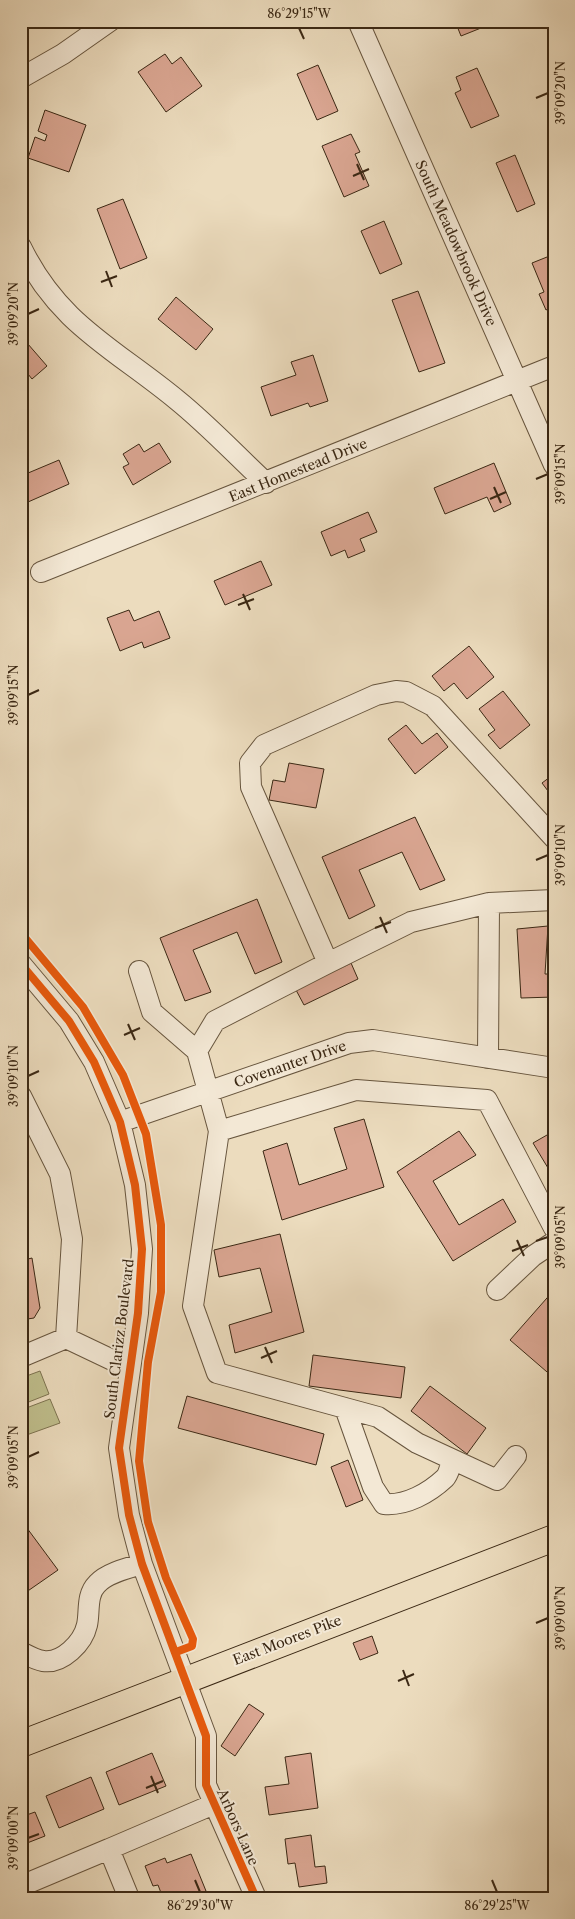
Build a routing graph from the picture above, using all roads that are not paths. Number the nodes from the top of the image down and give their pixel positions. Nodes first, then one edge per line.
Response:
1 (110, 21) edge
2 (358, 21) edge
3 (21, 78) edge
4 (21, 248) edge
5 (554, 366) edge
6 (517, 381) junction
7 (554, 465) edge
8 (266, 483) junction
9 (41, 572) dead end
10 (554, 838) edge
11 (554, 900) edge
12 (489, 903) junction
13 (328, 963) junction
14 (21, 964) edge
15 (139, 971) dead end
16 (198, 1051) junction
17 (488, 1058) junction
18 (554, 1068) edge
19 (207, 1092) junction
20 (21, 1096) edge
21 (120, 1122) junction
22 (220, 1131) junction
23 (554, 1228) edge
24 (554, 1242) edge
25 (497, 1290) dead end
26 (66, 1338) junction
27 (21, 1356) edge
28 (129, 1368) junction
29 (346, 1408) junction
30 (516, 1456) dead end
31 (453, 1460) junction
32 (554, 1538) edge
33 (142, 1564) junction
34 (21, 1652) edge
35 (186, 1679) junction
36 (21, 1744) edge
37 (214, 1804) junction
38 (109, 1850) junction
39 (21, 1886) edge
40 (129, 1898) edge
41 (256, 1898) edge

1 - 3 street
2 - 6 street, South Meadowbrook Drive
4 - 8 street
5 - 6 street, East Homestead Drive
6 - 7 street, South Meadowbrook Drive
6 - 8 street, East Homestead Drive
8 - 9 street, East Homestead Drive
10 - 13 street
11 - 12 street
12 - 13 street
12 - 17 street
13 - 16 street
14 - 21 street, South Clarizz Boulevard
15 - 16 street
16 - 19 street
17 - 18 street, Covenanter Drive
17 - 19 street, Covenanter Drive
19 - 21 street, Covenanter Drive
19 - 22 street
20 - 26 street
21 - 28 street, South Clarizz Boulevard
22 - 23 street
22 - 29 street
24 - 25 street
26 - 27 street
26 - 28 street
28 - 33 street, South Clarizz Boulevard
29 - 31 street
29 - 31 street
30 - 31 street
32 - 35 main road, East Moores Pike
33 - 34 street
33 - 35 street, South Clarizz Boulevard
35 - 36 main road, East Moores Pike
35 - 37 street, Arbors Lane
37 - 38 street
37 - 41 street, Arbors Lane
38 - 39 street
38 - 40 street

